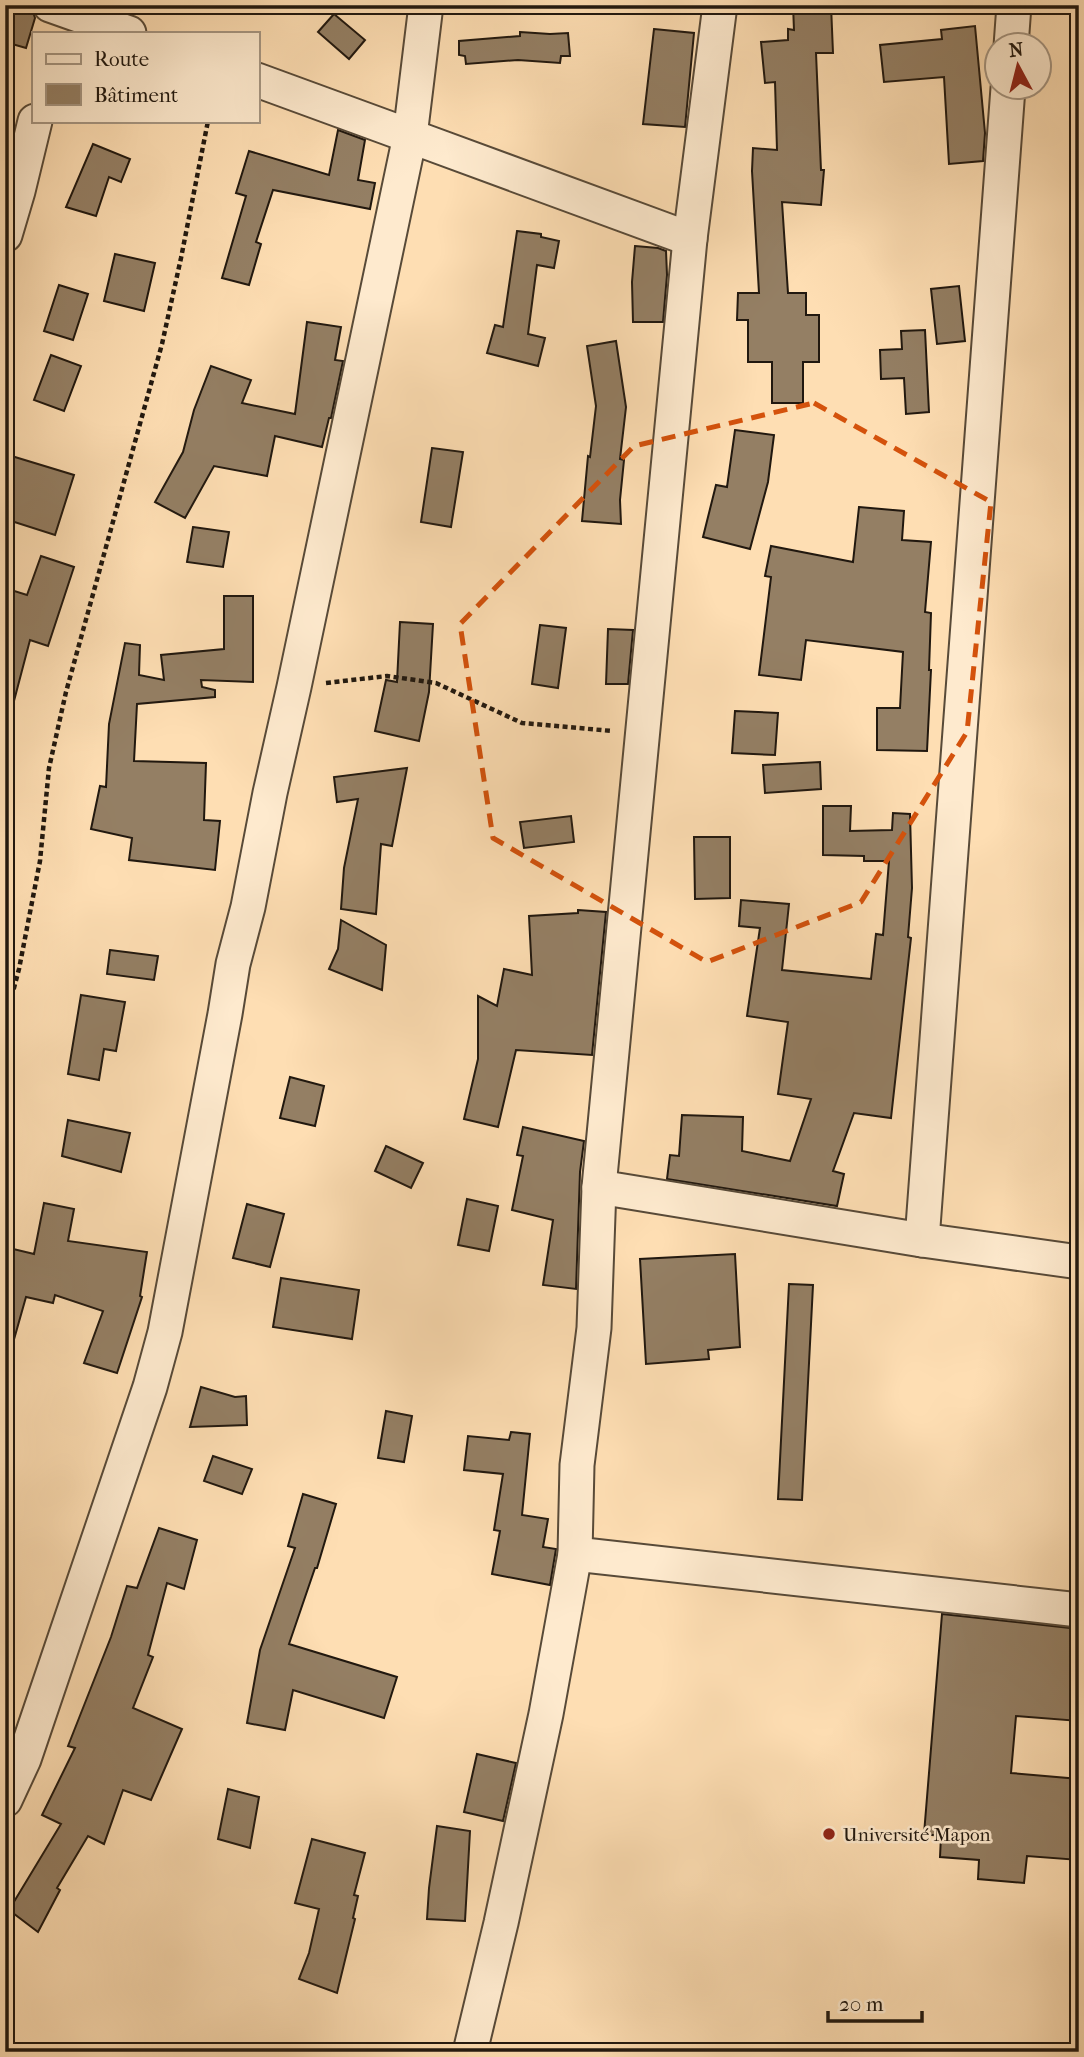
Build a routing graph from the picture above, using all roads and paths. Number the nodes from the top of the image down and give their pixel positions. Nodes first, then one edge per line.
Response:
1 (426, 5) edge
2 (720, 5) edge
3 (1014, 5) edge
4 (57, 13) edge
5 (125, 32) edge
6 (1012, 32) edge
7 (259, 81) edge
8 (1007, 102) edge
9 (35, 122) edge
10 (208, 122) edge
11 (410, 136) junction
12 (5, 234) edge
13 (690, 239) junction
14 (294, 687) junction
15 (642, 734) junction
16 (5, 1022) edge
17 (599, 1187) junction
18 (922, 1240) junction
19 (1079, 1262) edge
20 (575, 1554) junction
21 (1079, 1610) edge
22 (5, 1800) edge
23 (470, 2052) edge

1 - 11 street
2 - 13 street
3 - 6 street
4 - 5 street
7 - 11 street
8 - 18 street
9 - 12 street
10 - 16 path
11 - 13 street
11 - 14 street
13 - 15 street
14 - 15 path
14 - 22 street
15 - 17 street
17 - 18 street
17 - 20 street
18 - 19 street
20 - 21 street
20 - 23 street

